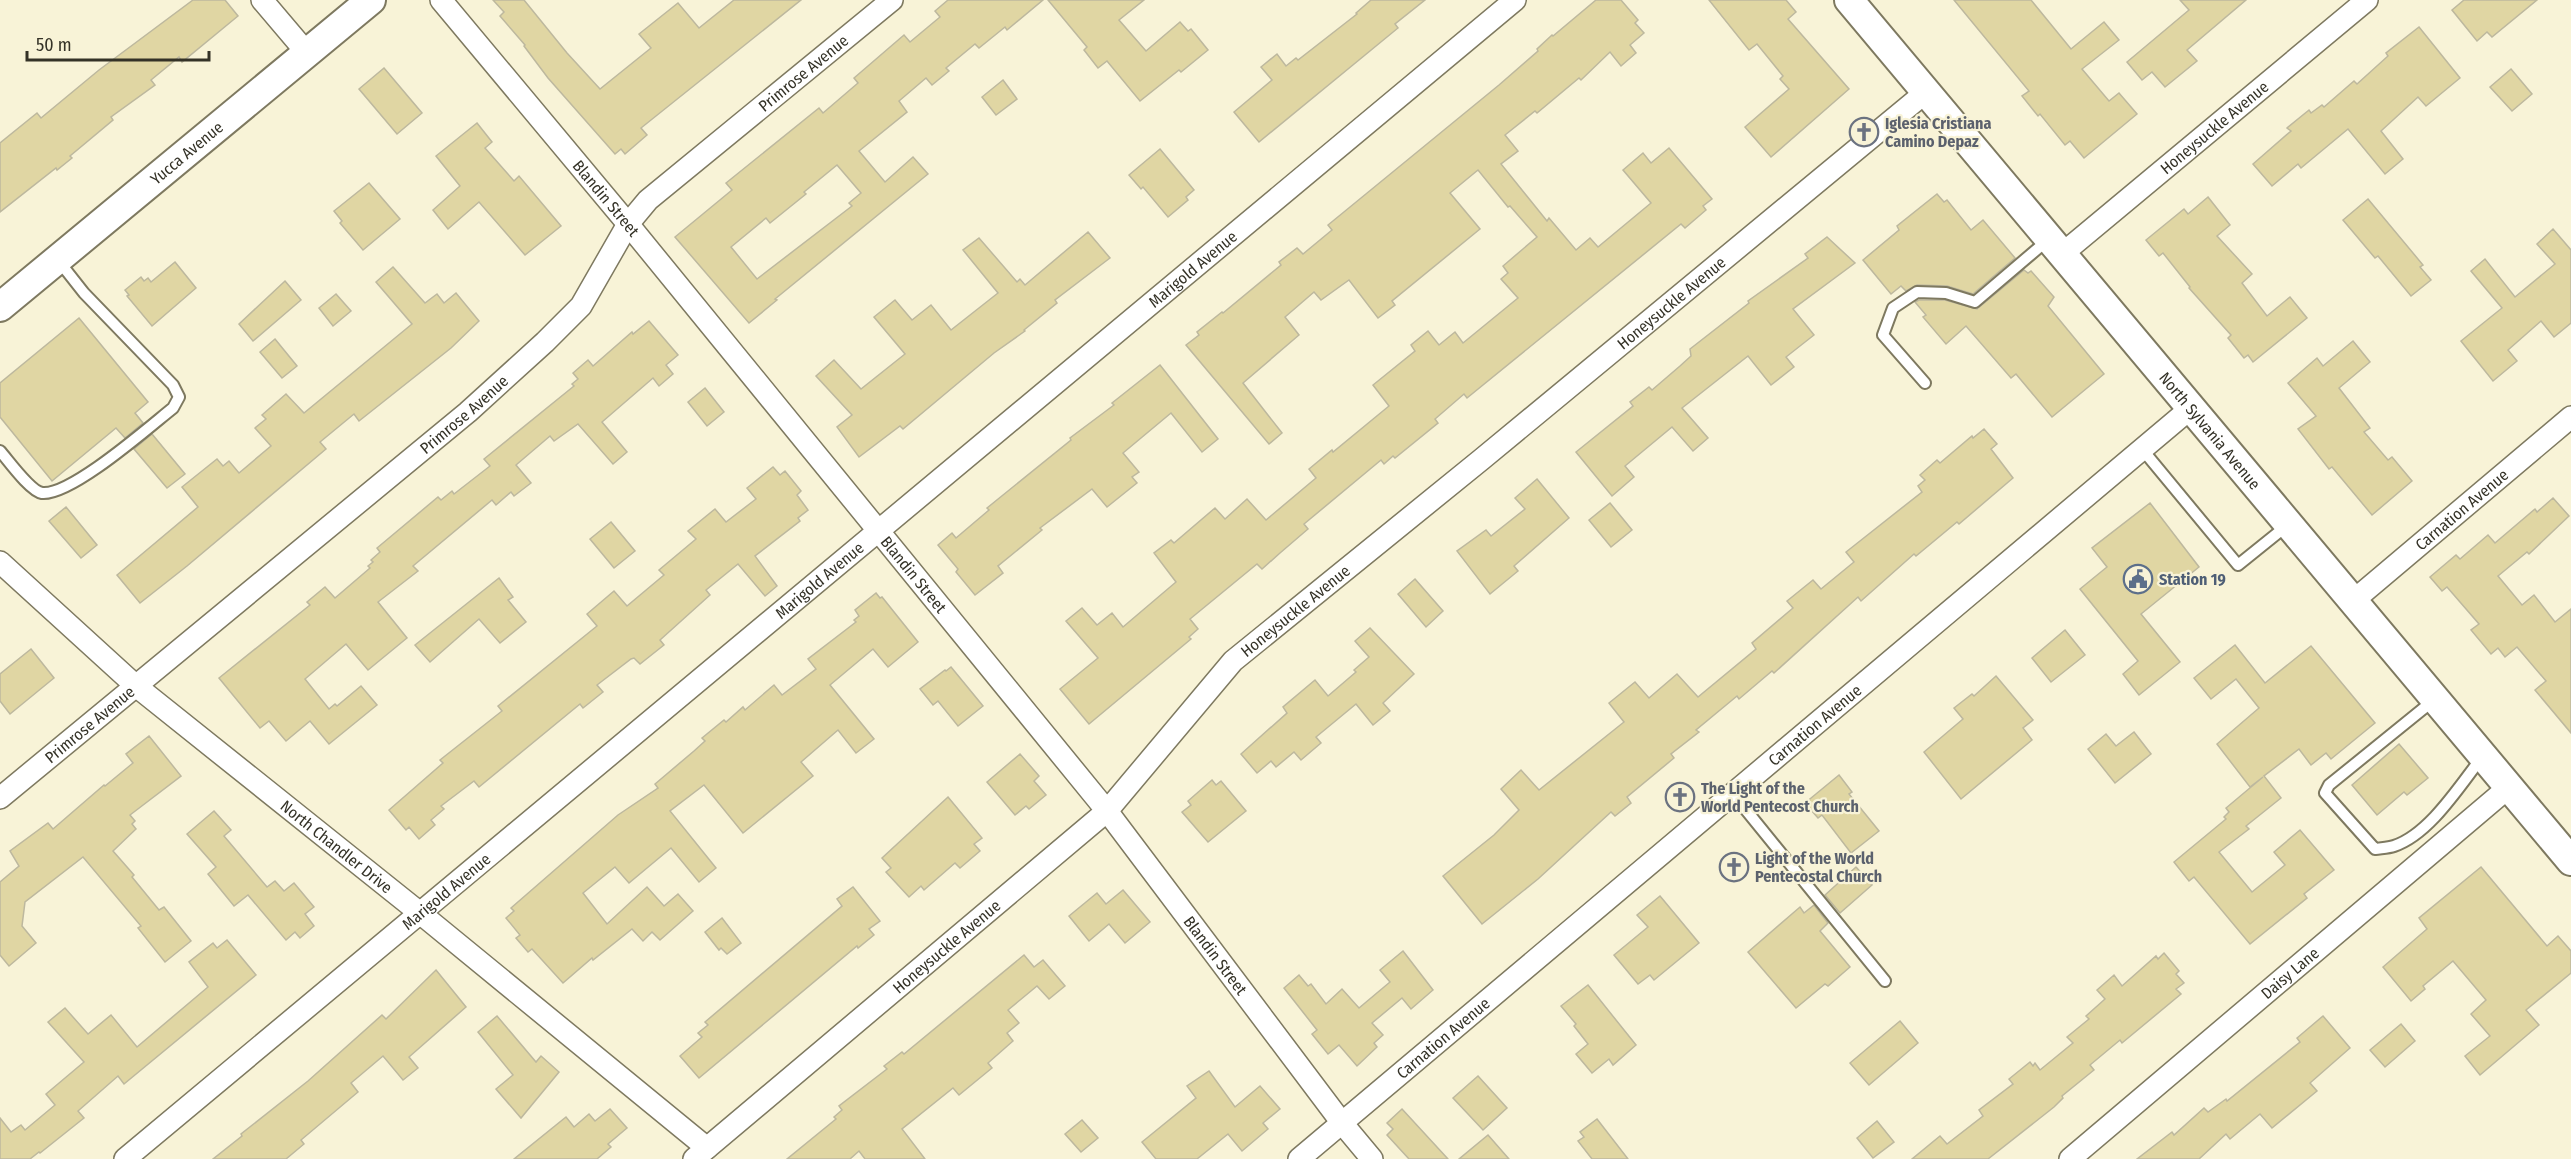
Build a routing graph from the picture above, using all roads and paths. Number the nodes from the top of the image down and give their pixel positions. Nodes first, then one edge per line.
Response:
1 (262, 0) edge
2 (371, 0) edge
3 (441, 0) edge
4 (892, 0) edge
5 (1515, 0) edge
6 (1850, 0) edge
7 (2367, 0) edge
8 (308, 53) junction
9 (1926, 92) junction
10 (628, 224) junction
11 (2056, 247) junction
12 (58, 259) junction
13 (0, 307) edge
14 (1925, 383) dead end
15 (2191, 408) junction
16 (2571, 417) edge
17 (2142, 449) junction
18 (0, 451) edge
19 (2289, 524) junction
20 (879, 531) junction
21 (0, 562) edge
22 (2353, 601) junction
23 (136, 686) junction
24 (2436, 700) junction
25 (2483, 756) junction
26 (2509, 787) junction
27 (1732, 794) junction
28 (0, 798) edge
29 (1107, 811) junction
30 (2571, 861) edge
31 (420, 913) junction
32 (1885, 981) dead end
33 (1342, 1123) junction
34 (701, 1153) edge
35 (125, 1159) edge
36 (1299, 1159) edge
37 (1372, 1159) edge
38 (2070, 1159) edge

1 - 8 street
2 - 8 main road, Yucca Avenue
3 - 10 street, Blandin Street
4 - 10 street, Primrose Avenue
5 - 20 street, Marigold Avenue
6 - 9 main road, North Sylvania Avenue
7 - 11 street, Honeysuckle Avenue
8 - 12 main road, Yucca Avenue
9 - 11 main road, North Sylvania Avenue
9 - 29 street, Honeysuckle Avenue
10 - 20 street, Blandin Street
10 - 23 street, Primrose Avenue
11 - 14 lane
11 - 15 main road, North Sylvania Avenue
12 - 13 main road, Yucca Avenue
12 - 18 lane
15 - 17 street, Carnation Avenue
15 - 19 main road, North Sylvania Avenue
16 - 22 street, Carnation Avenue
17 - 19 lane
17 - 27 street, Carnation Avenue
19 - 22 main road, North Sylvania Avenue
20 - 29 street, Blandin Street
20 - 31 street, Marigold Avenue
21 - 23 street, North Chandler Drive
22 - 24 main road, North Sylvania Avenue
23 - 28 street, Primrose Avenue
23 - 31 street, North Chandler Drive
24 - 25 main road, North Sylvania Avenue
24 - 25 lane
25 - 26 main road, North Sylvania Avenue
26 - 30 main road, North Sylvania Avenue
26 - 38 street, Daisy Lane
27 - 32 lane
27 - 33 street, Carnation Avenue
29 - 33 street, Blandin Street
29 - 34 street, Honeysuckle Avenue
31 - 34 street, North Chandler Drive
31 - 35 street, Marigold Avenue
33 - 36 street, Carnation Avenue
33 - 37 street, Blandin Street

